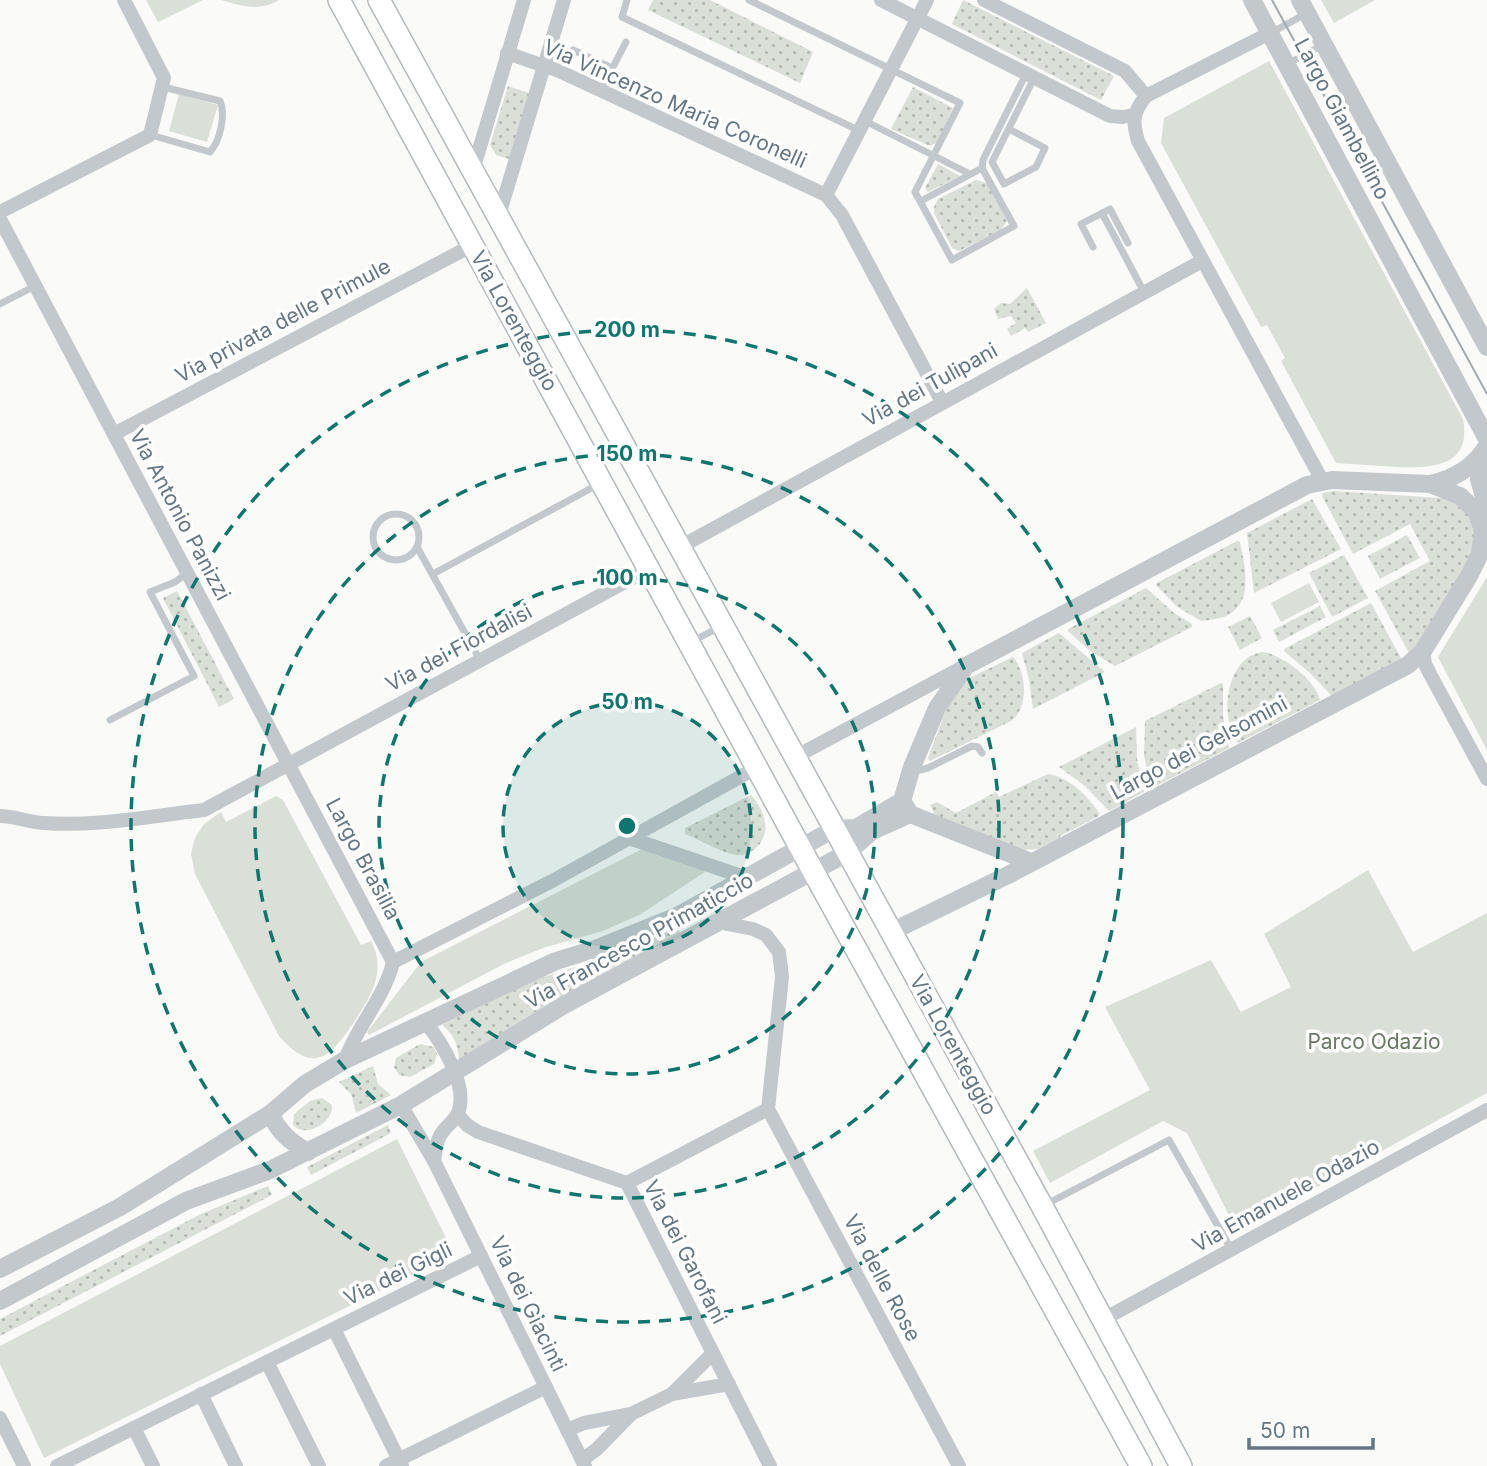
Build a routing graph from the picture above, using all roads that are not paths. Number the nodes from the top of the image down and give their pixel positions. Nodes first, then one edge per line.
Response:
1 (124, 0) edge
2 (339, 0) edge
3 (379, 0) edge
4 (524, 0) edge
5 (564, 0) edge
6 (627, 0) edge
7 (749, 0) edge
8 (881, 0) edge
9 (927, 0) edge
10 (984, 0) edge
11 (1252, 0) edge
12 (1304, 6) edge
13 (917, 19) junction
14 (1270, 33) junction
15 (626, 42) dead end
16 (1324, 44) junction
17 (573, 50) dead end
18 (507, 53) junction
19 (1287, 64) junction
20 (544, 66) junction
21 (612, 68) junction
22 (891, 71) junction
23 (1030, 76) junction
24 (163, 87) junction
25 (601, 90) junction
26 (1146, 96) junction
27 (1133, 115) junction
28 (862, 126) junction
29 (1009, 129) junction
30 (150, 135) junction
31 (933, 155) junction
32 (982, 167) junction
33 (473, 170) junction
34 (970, 174) junction
35 (826, 195) junction
36 (920, 201) junction
37 (0, 212) edge
38 (1102, 213) junction
39 (499, 215) junction
40 (0, 219) edge
41 (1128, 243) dead end
42 (473, 244) junction
43 (1093, 247) dead end
44 (1202, 261) junction
45 (35, 286) junction
46 (1144, 292) junction
47 (0, 304) edge
48 (1487, 347) edge
49 (942, 402) junction
50 (114, 435) junction
51 (1486, 446) edge
52 (602, 482) junction
53 (1323, 482) junction
54 (1430, 485) junction
55 (1487, 508) edge
56 (417, 547) junction
57 (680, 547) junction
58 (1487, 557) edge
59 (649, 569) junction
60 (187, 573) junction
61 (433, 574) junction
62 (1469, 576) junction
63 (722, 625) junction
64 (690, 643) junction
65 (1423, 651) junction
66 (480, 660) junction
67 (966, 666) junction
68 (110, 720) dead end
69 (982, 752) dead end
70 (795, 757) junction
71 (288, 765) junction
72 (758, 767) junction
73 (912, 767) junction
74 (1487, 779) edge
75 (906, 807) junction
76 (0, 816) edge
77 (834, 829) junction
78 (629, 838) junction
79 (801, 848) junction
80 (847, 853) junction
81 (1031, 862) junction
82 (813, 871) junction
83 (747, 878) junction
84 (677, 916) junction
85 (717, 922) junction
86 (891, 932) junction
87 (682, 942) junction
88 (393, 962) junction
89 (425, 1022) junction
90 (345, 1060) junction
91 (455, 1073) junction
92 (401, 1105) junction
93 (768, 1109) junction
94 (1487, 1110) edge
95 (270, 1114) junction
96 (458, 1115) junction
97 (308, 1152) junction
98 (434, 1161) junction
99 (627, 1183) junction
100 (1042, 1206) junction
101 (120, 1207) junction
102 (132, 1231) junction
103 (1232, 1250) junction
104 (481, 1256) junction
105 (0, 1269) edge
106 (0, 1301) edge
107 (1104, 1319) junction
108 (334, 1329) junction
109 (1070, 1337) junction
110 (713, 1353) junction
111 (267, 1362) junction
112 (729, 1384) junction
113 (546, 1387) junction
114 (201, 1394) junction
115 (672, 1394) junction
116 (631, 1414) junction
117 (0, 1418) edge
118 (134, 1427) junction
119 (568, 1430) junction
120 (1170, 1442) junction
121 (1139, 1462) edge
122 (584, 1463) edge
123 (396, 1464) edge
124 (24, 1466) edge
125 (57, 1466) edge
126 (153, 1466) edge
127 (236, 1466) edge
128 (319, 1466) edge
129 (770, 1466) edge
130 (959, 1466) edge
131 (1181, 1466) edge

1 - 24 street
2 - 42 main road, Via Lorenteggio
3 - 33 main road, Via Lorenteggio
4 - 18 street
5 - 20 street
6 - 28 lane
7 - 22 lane
8 - 13 street
9 - 13 street
10 - 26 street
11 - 14 street
12 - 14 lane
12 - 16 street, Largo Giambellino
13 - 22 street
13 - 23 street
14 - 19 street, Largo Giambellino
14 - 26 street, Largo Giambellino
15 - 21 lane
16 - 19 lane
16 - 48 street, Largo Giambellino
17 - 21 lane
18 - 20 street, Via Vincenzo Maria Coronelli
18 - 33 street
19 - 51 street, Largo Giambellino
20 - 25 street, Via Vincenzo Maria Coronelli
20 - 39 street
21 - 25 lane
22 - 28 street
22 - 31 lane
23 - 27 street
23 - 29 lane
23 - 32 lane
24 - 30 street
24 - 30 lane
25 - 35 street, Via Vincenzo Maria Coronelli
26 - 27 street, Largo Giambellino
27 - 44 street
28 - 31 lane
28 - 35 street
29 - 29 lane
30 - 37 street
31 - 34 lane
31 - 36 lane
32 - 34 lane
32 - 36 lane
33 - 39 main road, Via Lorenteggio
34 - 36 lane
35 - 49 street
38 - 41 lane
38 - 43 lane
38 - 46 lane
39 - 57 main road, Via Lorenteggio
40 - 45 street, Via Antonio Panizzi
42 - 50 street, Via privata delle Primule
42 - 52 main road, Via Lorenteggio
44 - 46 street, Via dei Tulipani
44 - 53 street
45 - 47 lane
45 - 50 street, Via Antonio Panizzi
46 - 49 street, Via dei Tulipani
49 - 57 street, Via dei Tulipani
50 - 60 street, Via Antonio Panizzi
51 - 54 street, Largo dei Gelsomini
51 - 55 street
52 - 59 main road, Via Lorenteggio
52 - 61 lane
53 - 54 street, Largo dei Gelsomini
53 - 67 street, Largo dei Gelsomini
54 - 62 street, Largo dei Gelsomini
56 - 56 lane
56 - 61 lane
57 - 63 main road, Via Lorenteggio
58 - 62 street, Largo dei Gelsomini
59 - 64 main road, Via Lorenteggio
59 - 66 street, Via dei Fiordalisi
60 - 68 lane
60 - 71 street, Via Antonio Panizzi
61 - 66 lane
62 - 65 street, Largo dei Gelsomini
63 - 64 lane
63 - 70 main road, Via Lorenteggio
64 - 72 main road, Via Lorenteggio
65 - 74 street
65 - 81 street, Largo dei Gelsomini
66 - 71 street, Via dei Fiordalisi
67 - 70 street, Largo dei Gelsomini
67 - 73 street, Largo dei Gelsomini
69 - 73 lane
70 - 77 main road, Via Lorenteggio
71 - 76 street
71 - 88 street, Largo Brasilia
72 - 78 street
72 - 79 main road, Via Lorenteggio
73 - 75 street, Largo dei Gelsomini
75 - 77 street
75 - 80 street
75 - 81 street
77 - 79 street, Via Francesco Primaticcio
77 - 80 main road, Via Lorenteggio
78 - 83 street, Via Francesco Primaticcio
78 - 88 street
79 - 82 main road, Via Lorenteggio
79 - 83 street, Via Francesco Primaticcio
80 - 82 street, Via Francesco Primaticcio
80 - 86 main road, Via Lorenteggio
81 - 86 street, Largo dei Gelsomini
82 - 85 street, Via Francesco Primaticcio
82 - 109 main road, Via Lorenteggio
83 - 84 street, Via Francesco Primaticcio
84 - 87 street
84 - 89 street, Via Francesco Primaticcio
85 - 87 street, Via Francesco Primaticcio
85 - 93 street
86 - 100 main road, Via Lorenteggio
87 - 91 street, Via Francesco Primaticcio
88 - 90 street
89 - 90 street
89 - 91 street
90 - 95 street
91 - 92 street
91 - 96 street
92 - 97 street
92 - 98 street
93 - 99 street
93 - 130 street, Via delle Rose
94 - 103 street, Via Emanuele Odazio
95 - 97 street
95 - 101 street
96 - 98 street
96 - 99 street, Via dei Garofani
97 - 102 street
98 - 104 street, Via dei Giacinti
99 - 110 street, Via dei Garofani
100 - 103 lane
100 - 107 main road, Via Lorenteggio
101 - 102 lane
101 - 105 street
102 - 106 street
103 - 107 street, Via Emanuele Odazio
104 - 108 street, Via dei Gigli
104 - 113 street, Via dei Giacinti
107 - 109 main road
107 - 120 main road, Via Lorenteggio
108 - 111 street, Via dei Gigli
108 - 123 street, Via dei Gigli
109 - 121 main road, Via Lorenteggio
110 - 112 street, Via dei Garofani
110 - 115 street, Via dei Garofani
111 - 114 street, Via dei Gigli
111 - 128 street
112 - 115 street, Via dei Garofani
112 - 129 street, Via dei Garofani
113 - 119 street, Via dei Giacinti
113 - 123 street
114 - 118 street, Via dei Gigli
114 - 127 street
115 - 116 street, Via dei Garofani
116 - 119 street, Via dei Garofani
116 - 122 street, Via dei Garofani
117 - 124 street
118 - 125 street, Via dei Gigli
118 - 126 street
119 - 122 street, Via dei Giacinti
120 - 121 main road
120 - 131 main road, Via Lorenteggio

